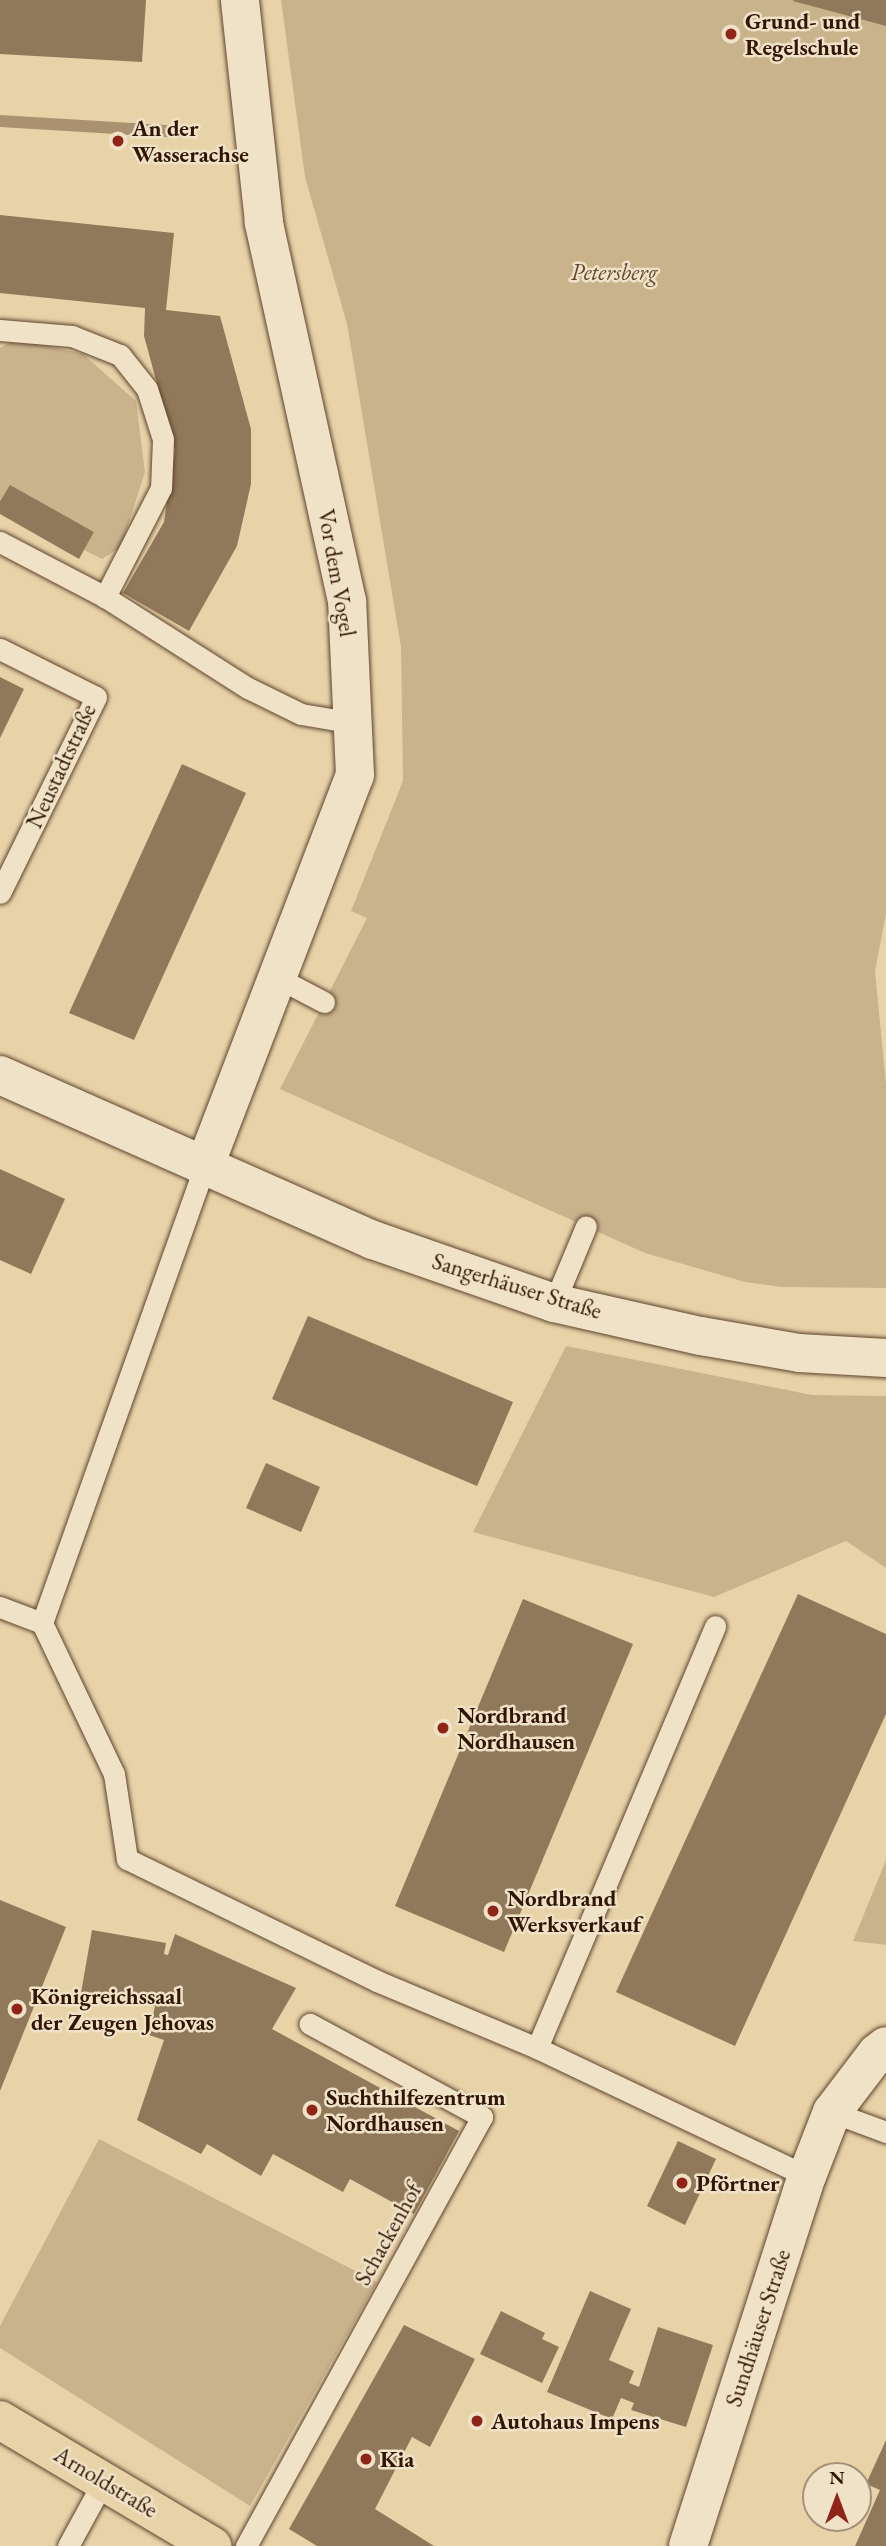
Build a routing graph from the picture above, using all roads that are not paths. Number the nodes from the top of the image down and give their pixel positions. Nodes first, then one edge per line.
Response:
1 (240, 0) edge
2 (0, 330) edge
3 (0, 542) edge
4 (105, 597) junction
5 (0, 649) edge
6 (355, 723) junction
7 (0, 893) edge
8 (278, 978) junction
9 (324, 1002) dead end
10 (0, 1075) edge
11 (204, 1168) junction
12 (586, 1226) dead end
13 (554, 1303) junction
14 (886, 1357) edge
15 (0, 1608) edge
16 (42, 1623) junction
17 (715, 1626) dead end
18 (310, 2024) dead end
19 (886, 2046) edge
20 (537, 2049) junction
21 (832, 2112) junction
22 (886, 2132) edge
23 (807, 2176) junction
24 (0, 2420) edge
25 (104, 2480) junction
26 (68, 2546) edge
27 (212, 2546) edge
28 (246, 2546) edge
29 (688, 2546) edge

1 - 6 street, Vor dem Vogel
2 - 4 lane
3 - 4 lane
4 - 6 lane
5 - 7 lane, Neustadtstraße
6 - 8 street, Vor dem Vogel
8 - 9 lane
8 - 11 street, Vor dem Vogel
10 - 11 street
11 - 13 street, Sangerhäuser Straße
11 - 16 lane
12 - 13 lane
13 - 14 street, Sangerhäuser Straße
15 - 16 lane
16 - 20 lane
17 - 20 lane
18 - 28 lane, Schackenhof
19 - 21 street, Sundhäuser Straße
20 - 23 lane
21 - 22 lane
21 - 23 street, Sundhäuser Straße
23 - 29 street, Sundhäuser Straße
24 - 25 main road, Arnoldstraße
25 - 26 lane
25 - 27 main road, Arnoldstraße

